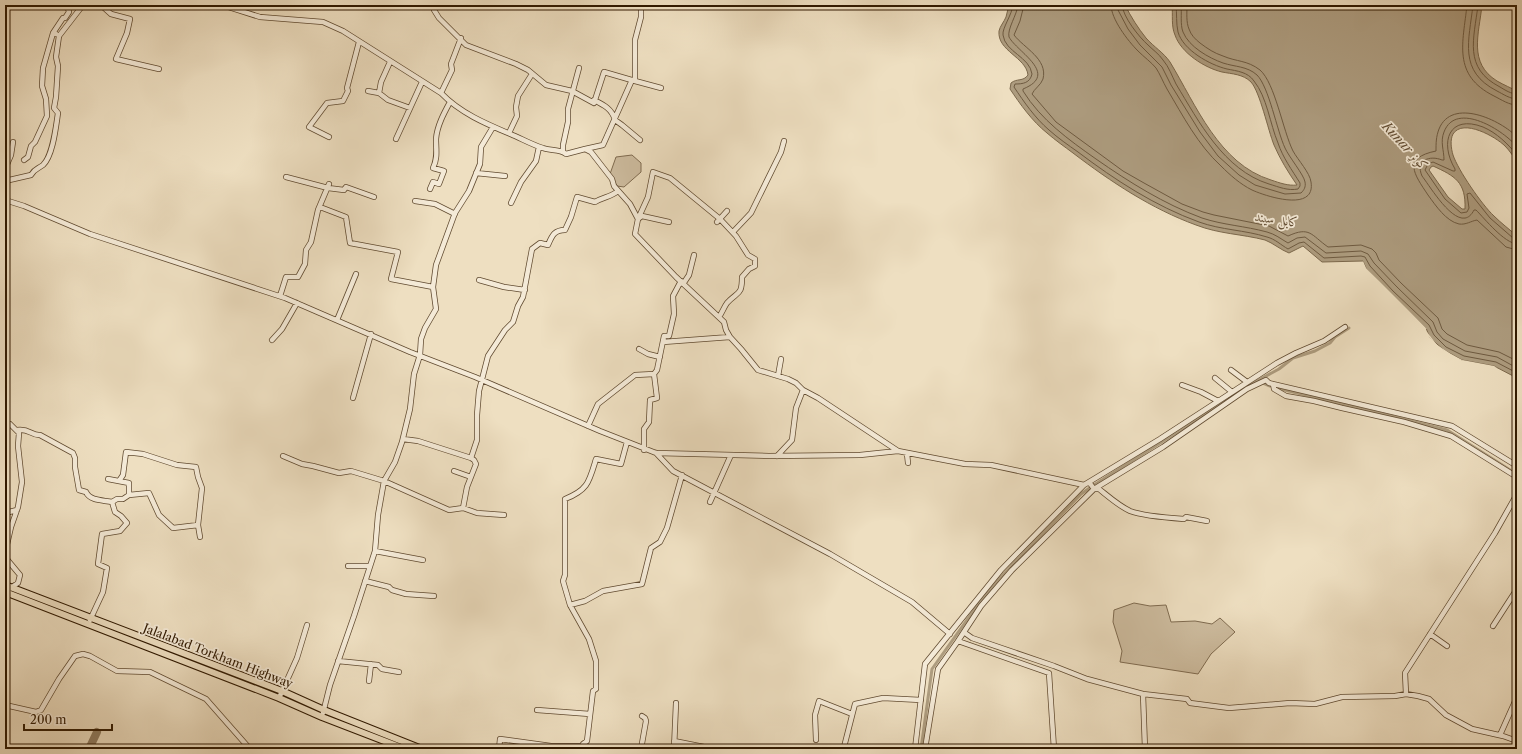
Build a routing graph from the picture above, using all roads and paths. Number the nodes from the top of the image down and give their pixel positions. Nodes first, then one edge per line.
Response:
1 (67, 5) edge
2 (83, 5) edge
3 (101, 5) edge
4 (222, 5) edge
5 (436, 5) edge
6 (641, 5) edge
7 (54, 33) junction
8 (59, 36) junction
9 (461, 38) junction
10 (359, 42) junction
11 (390, 62) junction
12 (159, 68) dead end
13 (579, 68) dead end
14 (532, 74) junction
15 (633, 80) junction
16 (422, 82) junction
17 (661, 88) dead end
18 (368, 91) dead end
19 (572, 91) junction
20 (379, 93) junction
21 (441, 93) junction
22 (594, 100) junction
23 (450, 102) junction
24 (410, 108) junction
25 (614, 120) junction
26 (493, 127) junction
27 (508, 134) junction
28 (329, 137) dead end
29 (396, 139) dead end
30 (640, 140) dead end
31 (784, 141) dead end
32 (13, 142) dead end
33 (539, 147) junction
34 (585, 149) junction
35 (563, 152) junction
36 (24, 160) dead end
37 (5, 169) edge
38 (476, 173) junction
39 (504, 176) dead end
40 (286, 177) dead end
41 (5, 181) edge
42 (328, 186) junction
43 (430, 189) dead end
44 (618, 191) junction
45 (374, 197) dead end
46 (5, 200) edge
47 (415, 201) dead end
48 (511, 203) dead end
49 (320, 207) junction
50 (727, 211) dead end
51 (455, 214) junction
52 (638, 219) junction
53 (719, 221) junction
54 (669, 222) dead end
55 (733, 232) junction
56 (694, 255) dead end
57 (356, 274) dead end
58 (479, 280) dead end
59 (682, 283) junction
60 (433, 287) junction
61 (525, 290) junction
62 (280, 296) junction
63 (298, 303) junction
64 (719, 317) junction
65 (337, 320) junction
66 (1345, 327) dead end
67 (371, 334) junction
68 (730, 337) junction
69 (272, 340) dead end
70 (663, 342) junction
71 (639, 349) dead end
72 (420, 355) junction
73 (660, 357) junction
74 (781, 359) dead end
75 (1231, 370) dead end
76 (654, 374) junction
77 (778, 376) junction
78 (1215, 378) dead end
79 (482, 380) junction
80 (1247, 382) junction
81 (1273, 384) junction
82 (1182, 385) dead end
83 (803, 390) junction
84 (1232, 392) junction
85 (353, 398) dead end
86 (1218, 401) junction
87 (5, 423) edge
88 (588, 426) junction
89 (17, 430) junction
90 (403, 439) junction
91 (627, 442) junction
92 (644, 450) junction
93 (898, 451) junction
94 (656, 453) junction
95 (907, 454) junction
96 (731, 455) junction
97 (283, 456) dead end
98 (777, 456) junction
99 (471, 458) junction
100 (908, 463) dead end
101 (1517, 466) edge
102 (454, 471) dead end
103 (682, 475) junction
104 (471, 477) junction
105 (1517, 477) edge
106 (108, 479) dead end
107 (119, 481) junction
108 (384, 481) junction
109 (1086, 483) junction
110 (1094, 489) junction
111 (715, 493) junction
112 (1517, 494) edge
113 (129, 495) junction
114 (112, 502) junction
115 (710, 502) dead end
116 (463, 508) junction
117 (17, 510) junction
118 (5, 513) edge
119 (504, 515) dead end
120 (1207, 521) dead end
121 (198, 525) junction
122 (200, 537) dead end
123 (375, 550) junction
124 (5, 553) edge
125 (5, 557) edge
126 (423, 560) dead end
127 (348, 566) dead end
128 (370, 566) junction
129 (365, 581) junction
130 (7, 589) edge
131 (1517, 589) edge
132 (434, 596) dead end
133 (570, 605) junction
134 (89, 621) junction
135 (307, 625) dead end
136 (1493, 626) dead end
137 (965, 633) junction
138 (950, 634) junction
139 (1430, 634) junction
140 (958, 642) junction
141 (1447, 646) dead end
142 (338, 661) junction
143 (371, 664) junction
144 (399, 672) dead end
145 (369, 681) dead end
146 (280, 694) junction
147 (1143, 694) junction
148 (1406, 694) junction
149 (1517, 697) edge
150 (921, 700) junction
151 (676, 703) dead end
152 (5, 705) edge
153 (537, 710) dead end
154 (323, 714) junction
155 (590, 714) junction
156 (852, 714) junction
157 (642, 716) dead end
158 (1500, 735) junction
159 (816, 740) dead end
160 (674, 741) junction
161 (1517, 741) edge
162 (551, 747) edge
163 (581, 747) edge
164 (844, 747) dead end
165 (250, 749) edge
166 (405, 749) edge
167 (422, 749) edge
168 (499, 749) edge
169 (641, 749) edge
170 (674, 749) edge
171 (714, 749) edge
172 (915, 749) edge
173 (925, 749) edge
174 (1054, 749) edge
175 (1145, 749) edge

1 - 7 street
2 - 8 street
3 - 12 street
4 - 10 street
5 - 9 street
6 - 15 street
7 - 8 street
7 - 36 street
8 - 41 street
9 - 14 street
9 - 21 street
10 - 11 street
10 - 28 street
11 - 16 street
11 - 20 street
13 - 19 street
14 - 19 street
14 - 27 street
15 - 17 street
15 - 22 street
15 - 25 street
16 - 21 street
16 - 24 street
18 - 20 street
19 - 22 street
19 - 35 street
20 - 24 street
21 - 23 street
22 - 25 street
23 - 26 street
23 - 43 street
24 - 29 street
25 - 30 street
25 - 34 street
26 - 27 street
26 - 38 street
27 - 33 street
31 - 55 street
32 - 37 street
33 - 35 street
33 - 48 street
34 - 35 street
34 - 44 street
38 - 39 street
38 - 51 street
40 - 42 street
42 - 45 street
42 - 49 street
44 - 52 street
44 - 61 street
46 - 62 street
47 - 51 street
49 - 60 street
49 - 62 street
50 - 53 street
51 - 60 street
52 - 53 street
52 - 54 street
52 - 59 street
53 - 55 street
55 - 64 street
56 - 59 street
57 - 65 street
58 - 61 street
59 - 64 street
59 - 70 street
60 - 72 street
61 - 79 street
62 - 63 street
63 - 65 street
63 - 69 street
64 - 68 street
65 - 67 street
66 - 80 street
67 - 72 street
67 - 85 street
68 - 70 street
68 - 77 street
70 - 73 street
71 - 73 street
72 - 79 street
72 - 90 street
73 - 76 street
74 - 77 street
75 - 80 street
76 - 88 street
76 - 92 street
77 - 83 street
78 - 84 street
79 - 88 street
79 - 99 street
80 - 84 street
81 - 101 street
81 - 105 street
81 - 110 street
82 - 86 street
83 - 93 street
83 - 98 street
84 - 86 street
86 - 109 street
87 - 89 street
88 - 91 street
89 - 114 street
89 - 117 street
90 - 99 street
90 - 108 street
91 - 92 street
91 - 133 street
92 - 94 street
93 - 95 street
93 - 98 street
94 - 96 street
94 - 103 street
95 - 100 street
95 - 109 street
96 - 98 street
96 - 111 street
97 - 108 street
99 - 104 street
102 - 104 street
103 - 111 street
103 - 133 street
104 - 116 street
106 - 107 street
107 - 113 street
107 - 121 street
108 - 116 street
108 - 123 street
109 - 110 street
109 - 138 street
110 - 120 street
110 - 137 street
111 - 115 street
111 - 138 street
112 - 139 street
113 - 114 street
113 - 121 street
114 - 134 street
116 - 119 street
117 - 118 street
117 - 124 street
121 - 122 street
123 - 126 street
123 - 128 street
125 - 130 street
127 - 128 street
128 - 129 street
129 - 132 street
129 - 142 street
130 - 134 highway, Jalalabad Torkham Highway
131 - 136 street
133 - 155 street
134 - 146 highway, Jalalabad Torkham Highway
135 - 146 street
137 - 140 street
137 - 147 street
138 - 150 street
139 - 141 street
139 - 148 street
140 - 173 street
140 - 174 street
142 - 143 street
142 - 154 street
143 - 144 street
143 - 145 street
146 - 154 highway, Jalalabad Torkham Highway
147 - 148 street
147 - 175 street
148 - 158 street
149 - 158 street
150 - 156 street
150 - 172 street
151 - 160 street
152 - 165 street
153 - 155 street
154 - 166 highway
154 - 167 highway, Jalalabad Torkham Highway
155 - 163 street
156 - 159 street
156 - 164 street
157 - 169 street
158 - 161 street
160 - 170 street
160 - 171 street
162 - 163 street
162 - 168 street

